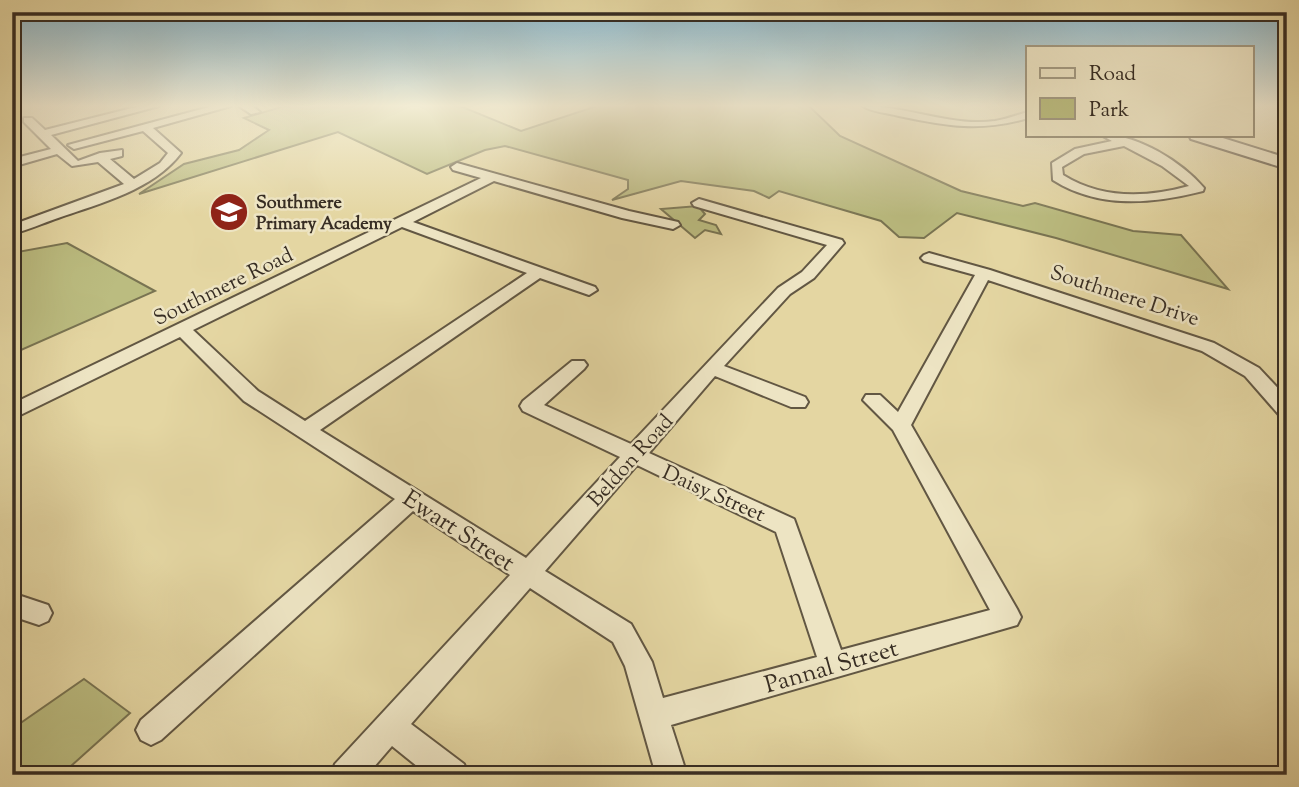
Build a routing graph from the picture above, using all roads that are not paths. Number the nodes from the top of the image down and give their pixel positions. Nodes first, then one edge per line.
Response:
1 (52, 143) edge
2 (83, 143) edge
3 (163, 143) edge
4 (1122, 143) edge
5 (1127, 143) edge
6 (1222, 143) edge
7 (74, 145) dead end
8 (60, 150) junction
9 (118, 153) dead end
10 (100, 157) junction
11 (12, 163) edge
12 (1287, 164) edge
13 (457, 167) dead end
14 (491, 178) junction
15 (132, 184) junction
16 (709, 210) dead end
17 (401, 222) junction
18 (673, 225) dead end
19 (12, 230) edge
20 (929, 258) dead end
21 (538, 272) junction
22 (984, 273) junction
23 (589, 290) dead end
24 (183, 329) junction
25 (578, 365) dead end
26 (712, 368) junction
27 (873, 400) dead end
28 (798, 402) dead end
29 (1287, 411) edge
30 (12, 412) edge
31 (901, 425) junction
32 (305, 431) junction
33 (633, 456) junction
34 (411, 499) junction
35 (527, 574) junction
36 (12, 604) edge
37 (39, 613) dead end
38 (833, 665) junction
39 (654, 715) junction
40 (390, 726) junction
41 (151, 730) dead end
42 (346, 775) edge
43 (453, 775) edge
44 (672, 775) edge

1 - 8 street
2 - 7 street
3 - 15 street
4 - 5 street
6 - 12 street
8 - 10 street
8 - 11 street
9 - 10 street
10 - 15 street
13 - 14 street
14 - 17 street, Southmere Road
14 - 18 street
15 - 19 street
16 - 26 street, Beldon Road
17 - 21 street
17 - 24 street, Southmere Road
20 - 22 street, Southmere Drive
21 - 23 street
21 - 32 street
22 - 29 street, Southmere Drive
22 - 31 street
24 - 30 street, Southmere Road
24 - 32 street, Ewart Street
25 - 33 street, Daisy Street
26 - 28 street
26 - 33 street, Beldon Road
27 - 31 street
31 - 38 street, Pannal Street
32 - 34 street, Ewart Street
33 - 35 street, Beldon Road
33 - 38 street, Daisy Street
34 - 35 street, Ewart Street
34 - 41 street
35 - 39 street, Ewart Street
35 - 40 street, Beldon Road
36 - 37 street
38 - 39 street, Pannal Street
39 - 44 street, Ewart Street
40 - 42 street, Beldon Road
40 - 43 street

